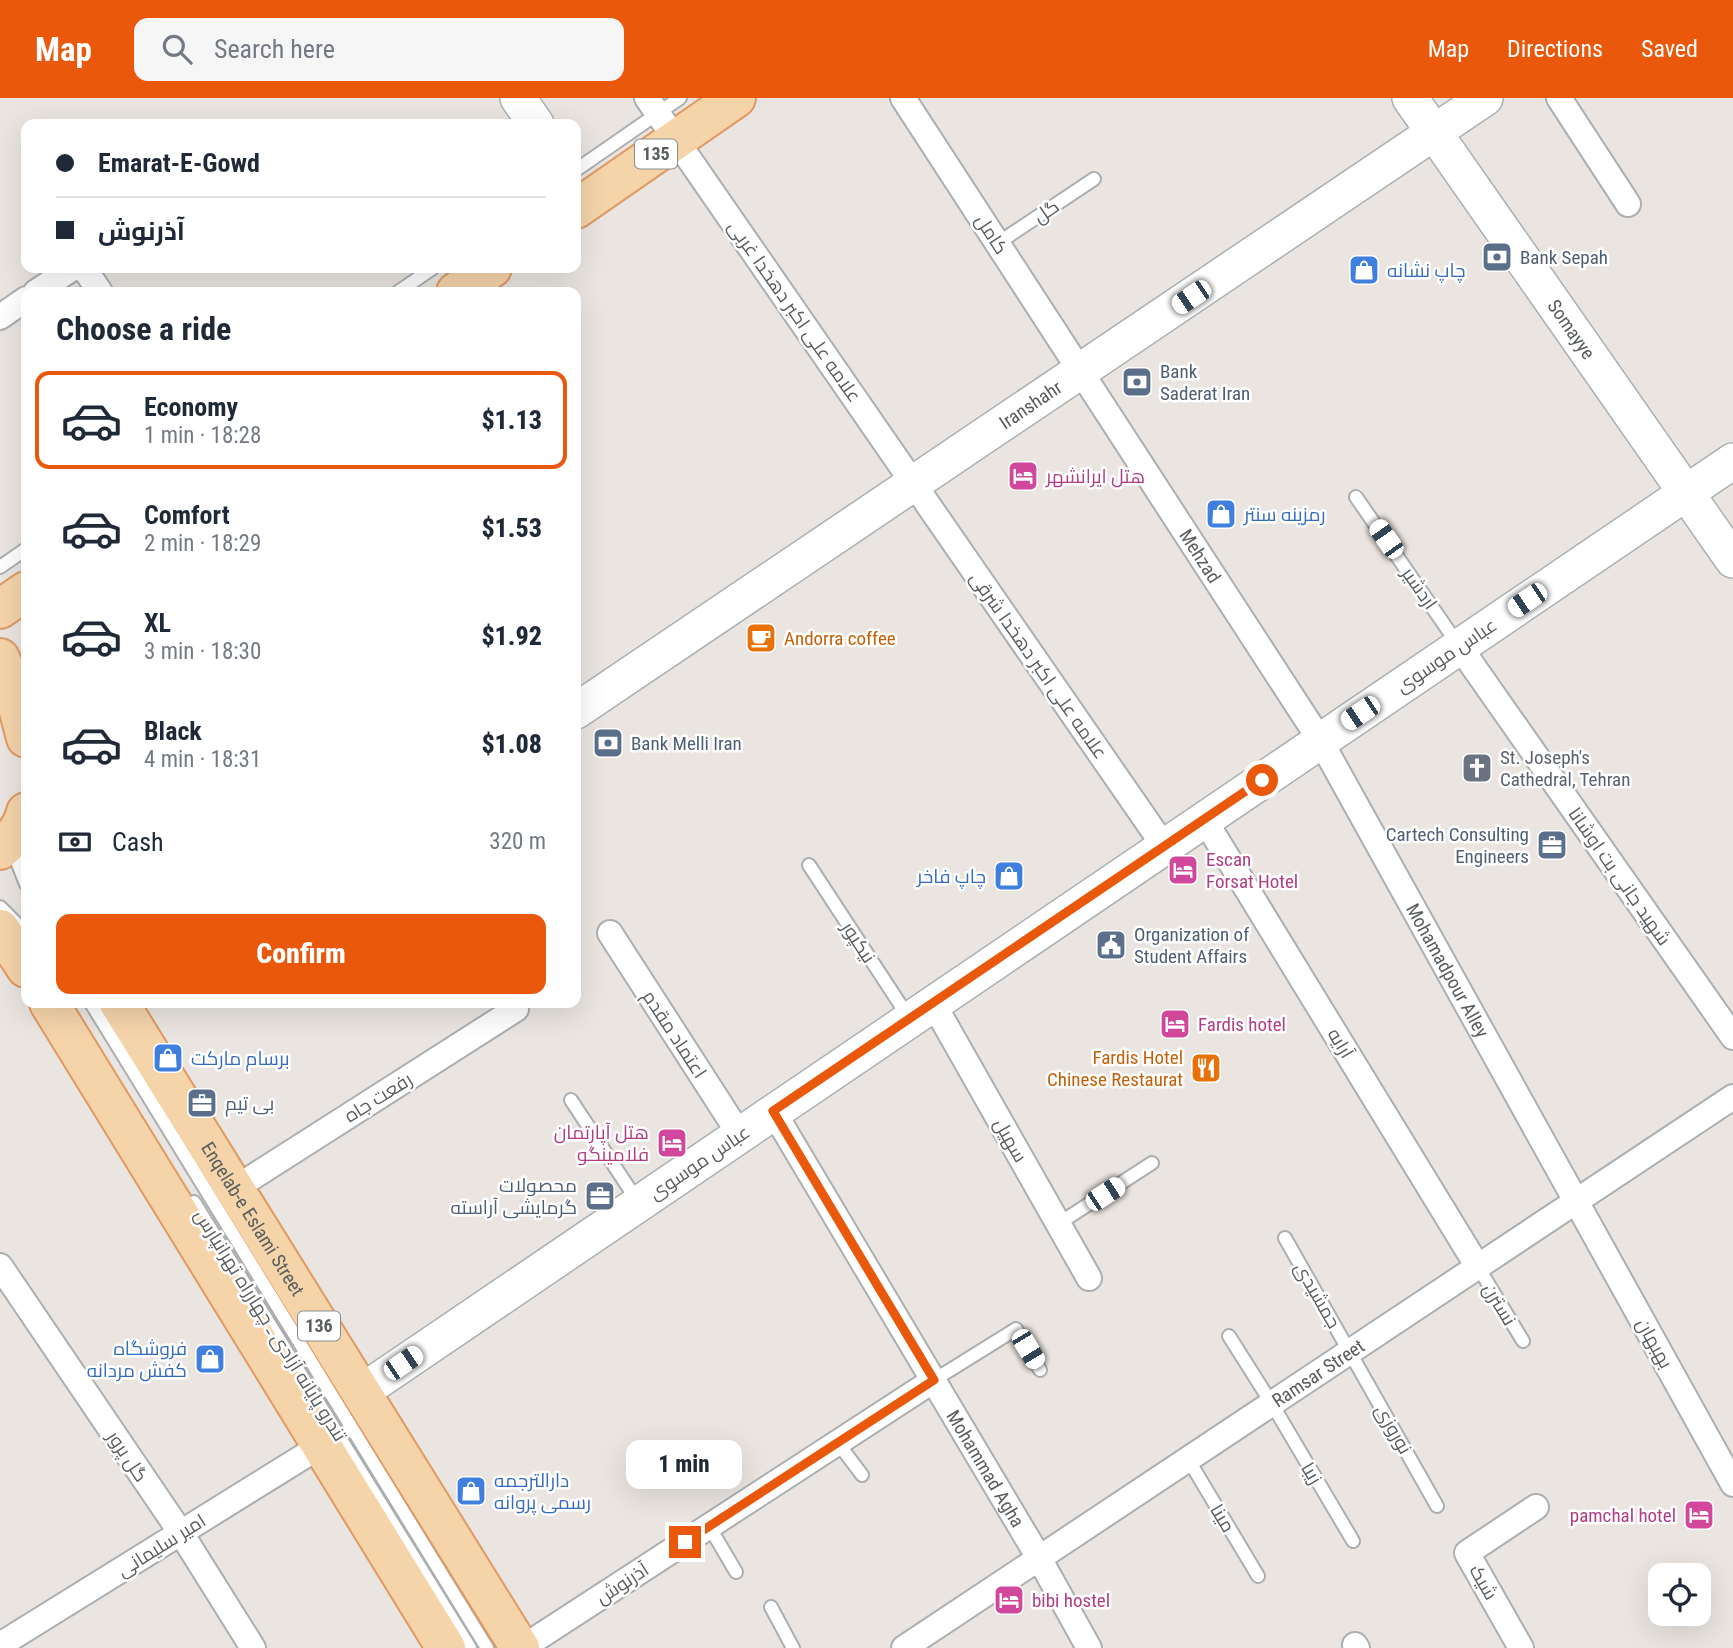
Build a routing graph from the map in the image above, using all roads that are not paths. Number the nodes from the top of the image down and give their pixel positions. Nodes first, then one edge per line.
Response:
1 (518, 98) edge
2 (680, 98) edge
3 (736, 98) edge
4 (903, 98) edge
5 (1410, 98) edge
6 (1485, 98) edge
7 (1559, 98) edge
8 (660, 117) edge
9 (533, 119) edge
10 (1434, 133) junction
11 (1094, 178) dead end
12 (581, 188) edge
13 (1628, 204) dead end
14 (998, 243) junction
15 (65, 273) edge
16 (426, 273) edge
17 (484, 273) edge
18 (44, 287) edge
19 (405, 287) edge
20 (464, 287) edge
21 (21, 302) edge
22 (0, 317) edge
23 (1080, 371) junction
24 (1733, 461) edge
25 (914, 483) junction
26 (1686, 493) junction
27 (1356, 497) dead end
28 (21, 552) edge
29 (1733, 560) edge
30 (0, 567) edge
31 (21, 594) edge
32 (0, 609) edge
33 (1460, 646) junction
34 (0, 658) edge
35 (581, 708) edge
36 (21, 719) edge
37 (1320, 740) junction
38 (1204, 819) junction
39 (12, 835) edge
40 (1164, 846) junction
41 (809, 865) dead end
42 (21, 866) edge
43 (0, 907) edge
44 (21, 928) edge
45 (0, 929) edge
46 (610, 933) dead end
47 (21, 960) edge
48 (52, 1008) edge
49 (121, 1008) edge
50 (121, 1008) edge
51 (516, 1008) edge
52 (921, 1011) junction
53 (1733, 1037) edge
54 (1733, 1097) edge
55 (571, 1100) dead end
56 (773, 1111) junction
57 (740, 1135) junction
58 (1152, 1164) dead end
59 (234, 1189) junction
60 (187, 1191) dead end
61 (638, 1202) junction
62 (1576, 1202) junction
63 (1058, 1223) junction
64 (1285, 1238) dead end
65 (0, 1266) edge
66 (1478, 1267) junction
67 (1089, 1278) dead end
68 (1229, 1336) dead end
69 (1523, 1341) dead end
70 (1350, 1352) junction
71 (1040, 1370) dead end
72 (934, 1380) junction
73 (360, 1393) junction
74 (1272, 1404) junction
75 (838, 1443) junction
76 (322, 1445) junction
77 (1188, 1459) junction
78 (862, 1475) dead end
79 (1733, 1485) edge
80 (1437, 1506) dead end
81 (1536, 1507) dead end
82 (709, 1526) junction
83 (181, 1533) junction
84 (1353, 1541) dead end
85 (1040, 1558) junction
86 (736, 1572) dead end
87 (1258, 1576) dead end
88 (771, 1607) dead end
89 (0, 1645) edge
90 (253, 1648) edge
91 (446, 1648) edge
92 (470, 1648) edge
93 (487, 1648) edge
94 (521, 1648) edge
95 (793, 1648) edge
96 (904, 1648) edge
97 (1089, 1648) edge
98 (1521, 1648) edge

1 - 9 street
2 - 8 lane
3 - 8 main road, 135
4 - 14 street, کامل
5 - 10 street, Somayye
6 - 10 street, Iranshahr
7 - 13 street
8 - 12 main road, 135
8 - 25 street, علامه علی اکبر دهخدا غربی
10 - 23 street, Iranshahr
10 - 26 street, Somayye
11 - 14 lane, گل
14 - 23 street, کامل
15 - 18 street
16 - 19 lane
17 - 20 main road
21 - 22 street
23 - 25 street, Iranshahr
23 - 37 street, Mehzad
24 - 26 street, عباس موسوی
25 - 35 street, Iranshahr
25 - 40 street, علامه علی اکبر دهخدا شرقی
26 - 29 street, Somayye
26 - 33 street, عباس موسوی
27 - 33 lane, اردشیر
28 - 30 lane
31 - 32 main road
33 - 37 street, عباس موسوی
33 - 53 street, شهید جانی بت اوشانا
34 - 36 main road
37 - 38 street, عباس موسوی
37 - 62 street, Mohamadpour Alley
38 - 40 street, عباس موسوی
38 - 66 street, آرایه
39 - 42 lane
40 - 52 street, عباس موسوی
41 - 52 lane, نیکپور
43 - 44 lane
45 - 47 main road
46 - 57 street, اعتماد مقدم
48 - 76 main road
49 - 59 main road, Enqelab-e Eslami Street / 136
50 - 93 lane
51 - 59 street, رفعت جاه
52 - 56 street, عباس موسوی
52 - 63 street, سهیل
54 - 62 street, Ramsar Street
55 - 61 lane
56 - 57 street, عباس موسوی
56 - 72 street, Mohammad Agha
57 - 61 street, عباس موسوی
58 - 63 lane
59 - 73 main road, Enqelab-e Eslami Street / 136
60 - 92 lane, تندرو پایانه آزادی ـ چهارراه تهرانپارس
61 - 73 street, عباس موسوی
62 - 66 street, Ramsar Street
62 - 79 street, بهبهان
63 - 67 street, سهیل
64 - 70 lane, جمشیدی
65 - 83 street, گل پرور
66 - 69 lane, نسترن
66 - 70 street, Ramsar Street
68 - 74 lane, زیبا
70 - 74 street, Ramsar Street
70 - 80 lane, نوروزی
71 - 72 lane
72 - 75 street, آذرنوش
72 - 85 street, Mohammad Agha
73 - 94 main road, Enqelab-e Eslami Street / 136
74 - 77 street, Ramsar Street
74 - 84 lane, زیبا
75 - 78 lane
75 - 82 street, آذرنوش
76 - 83 street, امیر سلیمانی
76 - 91 main road
77 - 85 street, Ramsar Street
77 - 87 lane, مینا
81 - 98 street, شیک
82 - 86 lane
82 - 94 street, آذرنوش
83 - 89 street, امیر سلیمانی
83 - 90 street, گل پرور
85 - 96 street, Ramsar Street
85 - 97 street, Mohammad Agha
88 - 95 lane

